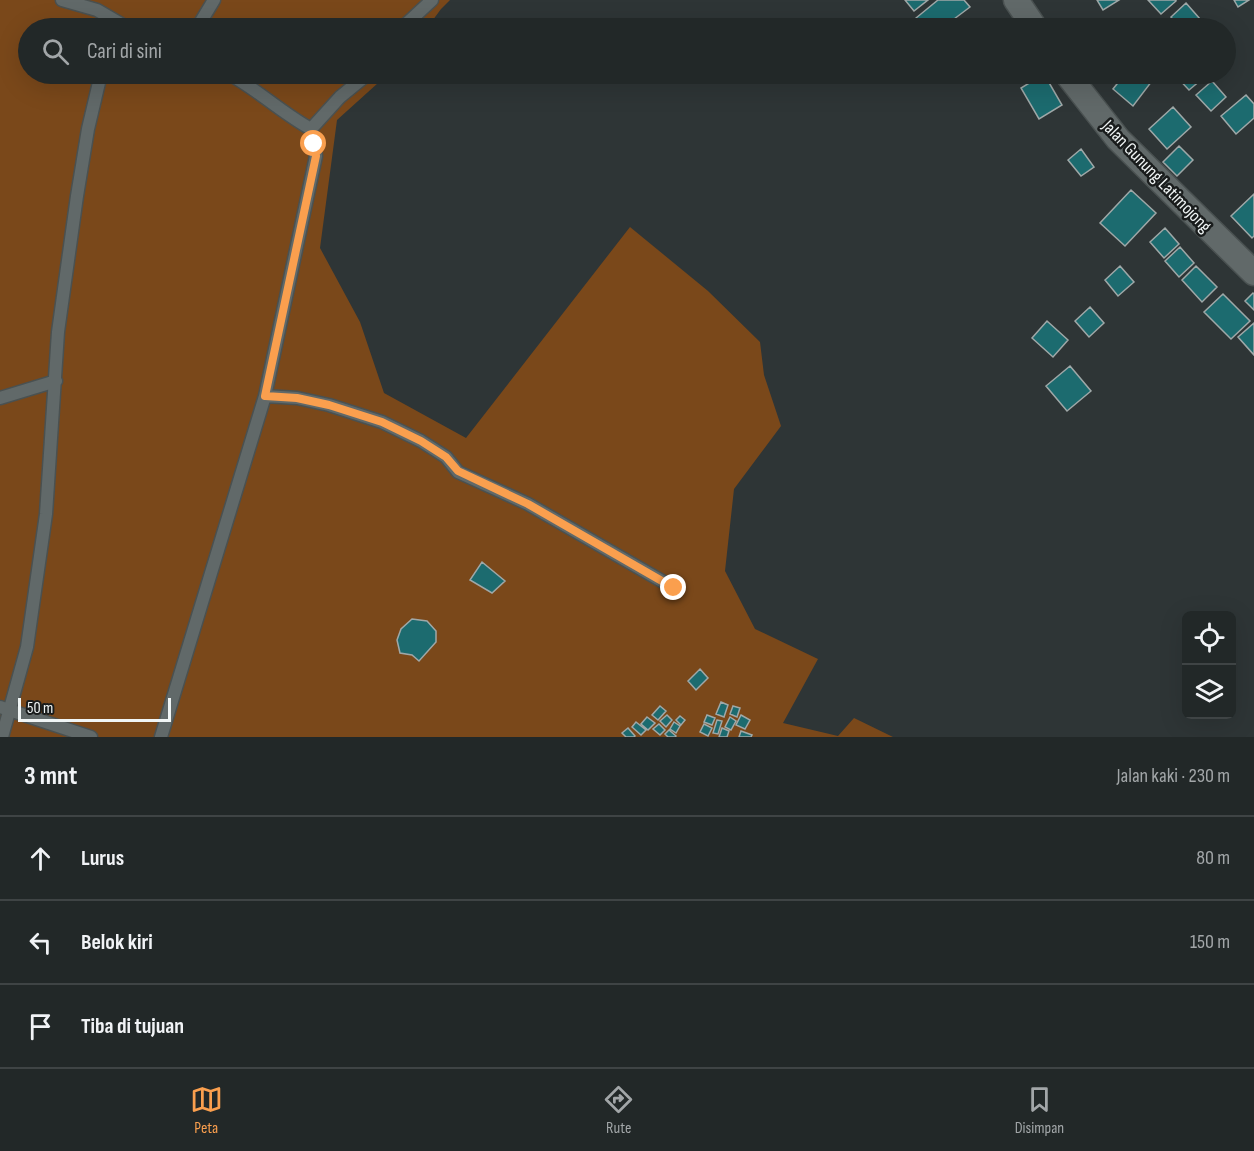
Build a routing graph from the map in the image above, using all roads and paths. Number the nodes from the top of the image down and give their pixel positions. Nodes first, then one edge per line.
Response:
1 (62, 0) edge
2 (214, 0) edge
3 (432, 0) edge
4 (1016, 0) edge
5 (110, 18) edge
6 (203, 18) edge
7 (413, 18) edge
8 (1028, 18) edge
9 (98, 84) edge
10 (247, 84) edge
11 (356, 84) edge
12 (1075, 84) edge
13 (310, 129) junction
14 (1254, 273) edge
15 (56, 381) junction
16 (265, 396) junction
17 (0, 398) edge
18 (674, 588) dead end
19 (5, 708) edge
20 (2, 737) edge
21 (91, 737) edge
22 (161, 737) edge

1 - 5 lane
2 - 6 lane
3 - 7 lane
4 - 8 street
9 - 15 lane
10 - 13 lane
11 - 13 lane
12 - 14 street, Jalan Gunung Latimojong
13 - 16 lane
15 - 17 lane
15 - 19 lane
16 - 18 lane
16 - 22 lane
19 - 20 lane
19 - 21 lane

